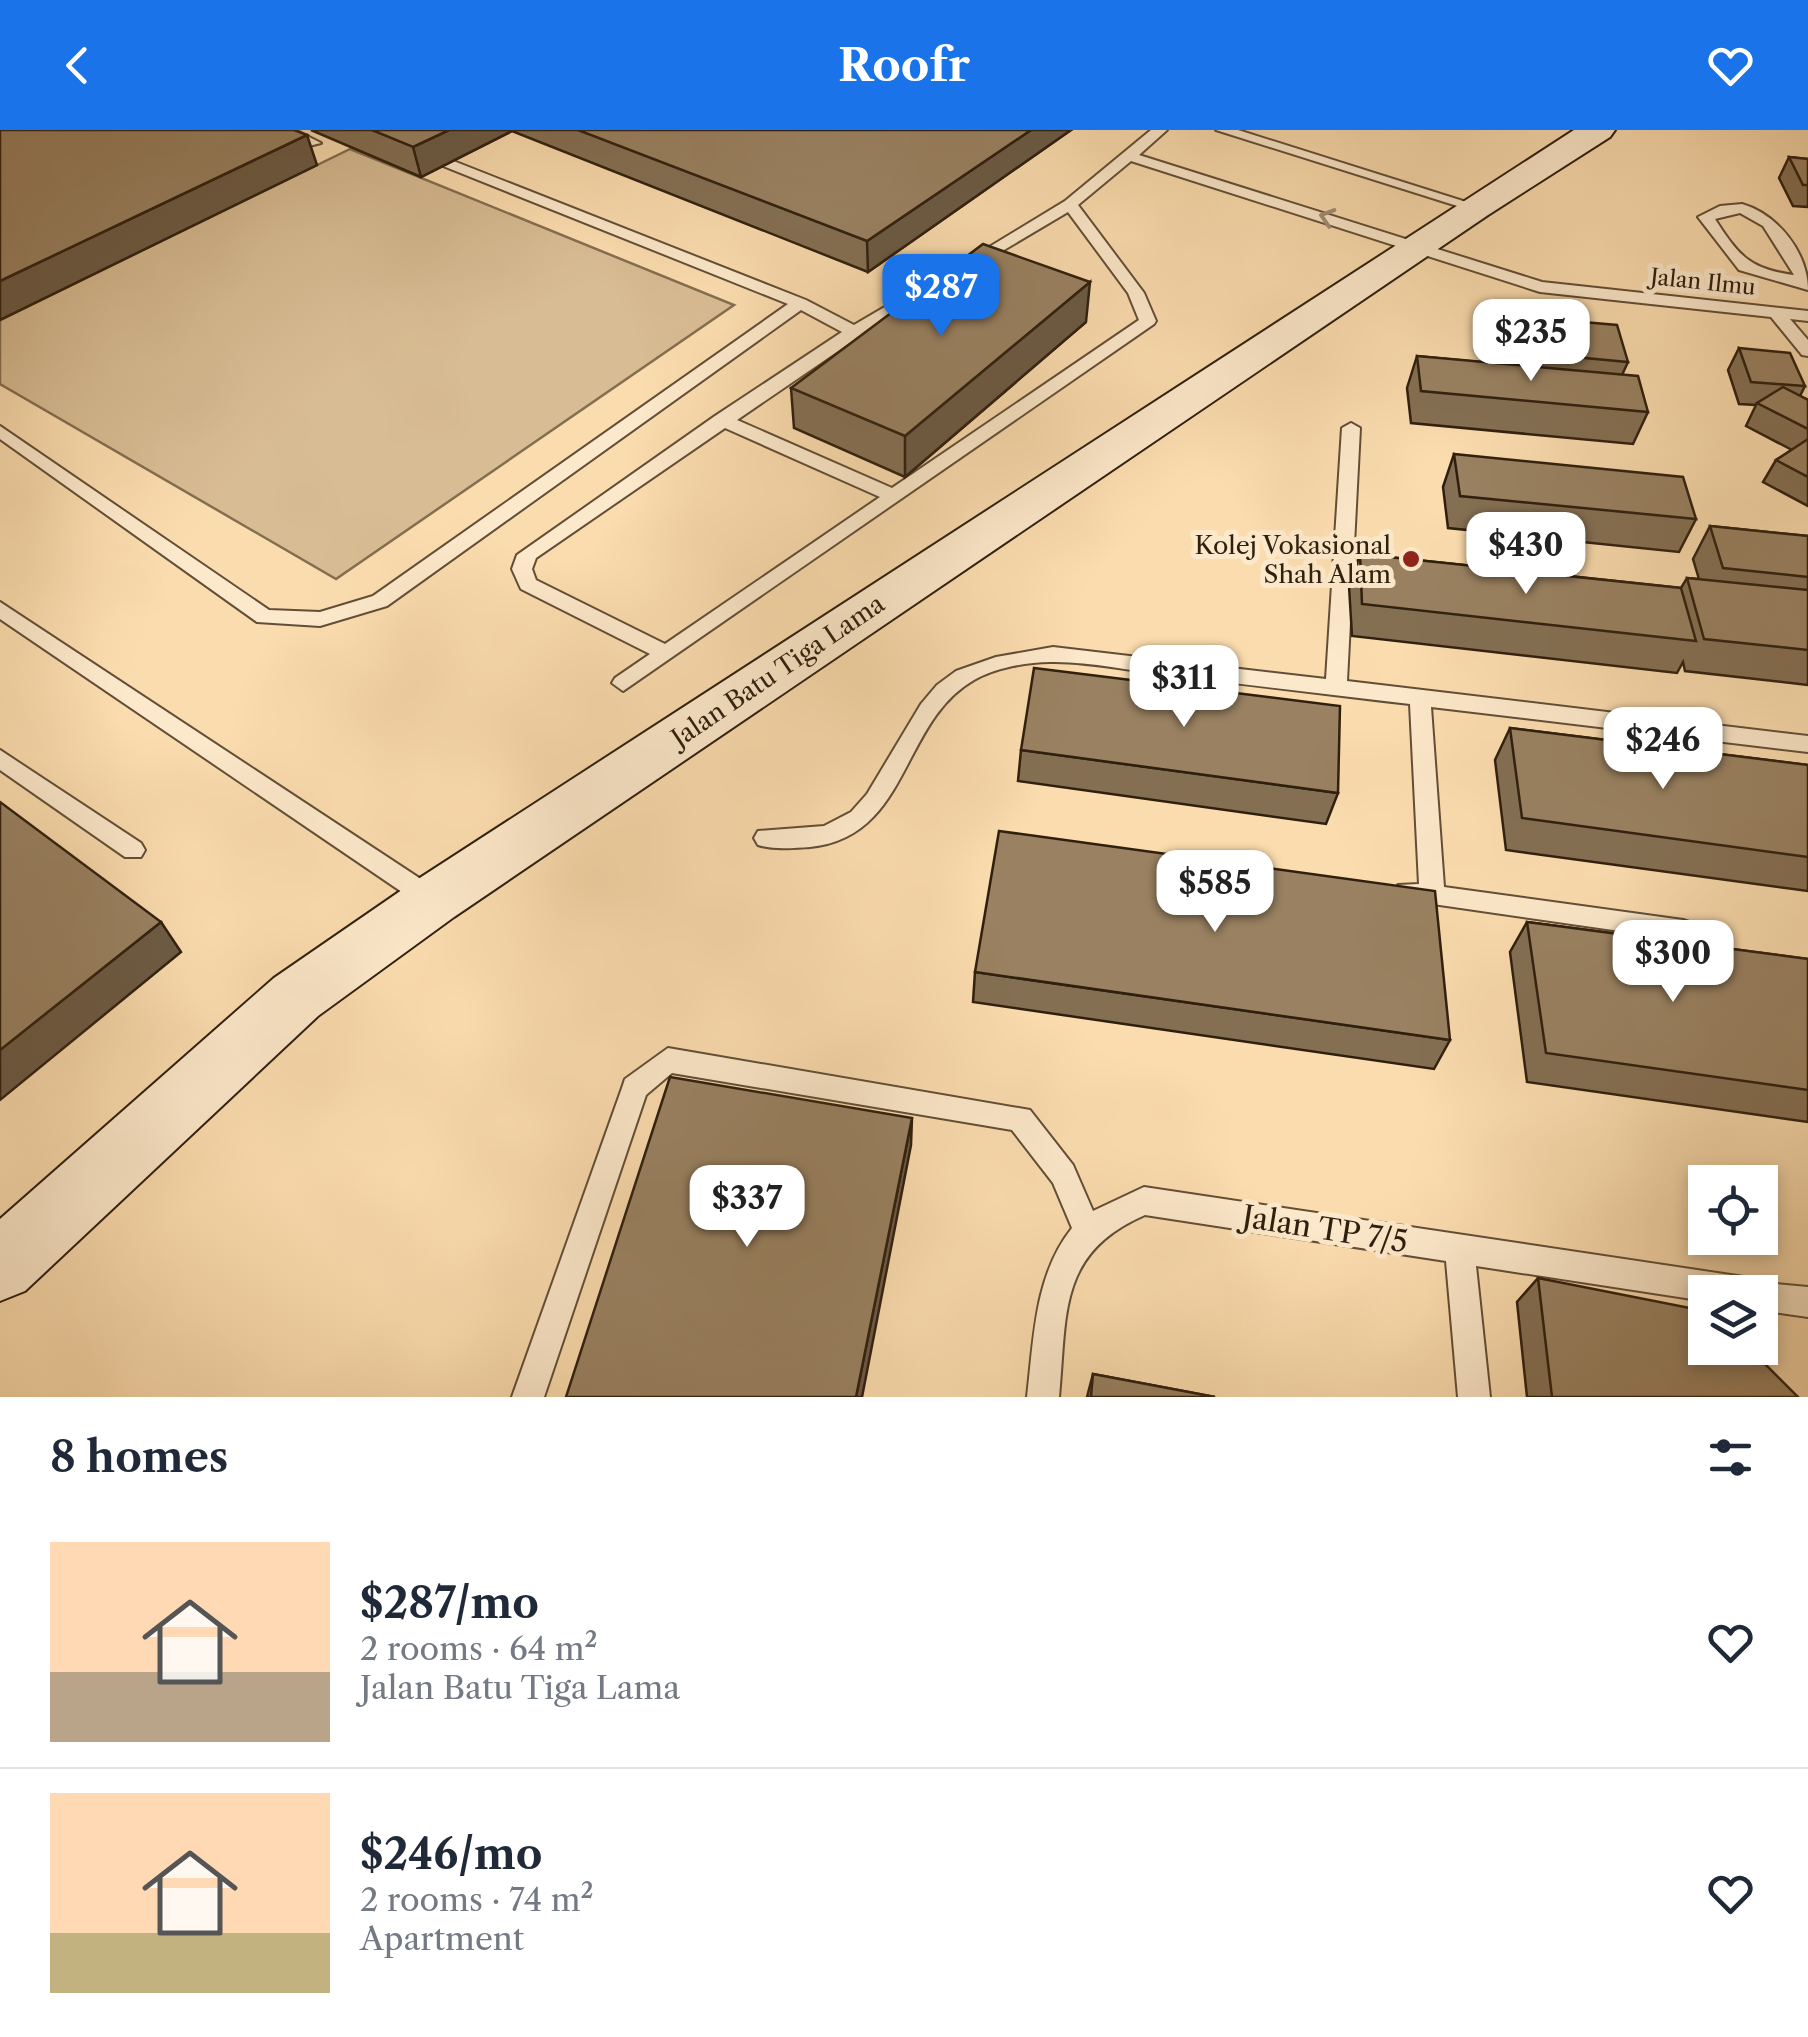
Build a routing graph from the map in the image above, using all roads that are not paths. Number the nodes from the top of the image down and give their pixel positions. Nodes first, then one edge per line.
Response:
1 (283, 130) edge
2 (1160, 130) edge
3 (1223, 130) edge
4 (1598, 130) edge
5 (314, 143) dead end
6 (400, 144) edge
7 (1131, 158) junction
8 (1070, 204) junction
9 (1475, 207) junction
10 (1420, 246) junction
11 (1807, 283) edge
12 (800, 302) junction
13 (1776, 313) junction
14 (1808, 316) edge
15 (854, 332) junction
16 (1808, 351) edge
17 (721, 420) junction
18 (1351, 428) dead end
19 (0, 431) edge
20 (894, 496) junction
21 (0, 609) edge
22 (666, 653) junction
23 (623, 683) dead end
24 (1336, 687) junction
25 (1420, 698) junction
26 (1808, 744) edge
27 (0, 758) edge
28 (766, 838) dead end
29 (133, 850) dead end
30 (1392, 890) edge
31 (1432, 895) junction
32 (433, 900) junction
33 (1682, 930) dead end
34 (1087, 1229) junction
35 (1460, 1250) junction
36 (0, 1266) edge
37 (1688, 1284) edge
38 (1778, 1298) edge
39 (1808, 1302) edge
40 (528, 1397) edge
41 (1044, 1397) edge
42 (1474, 1397) edge

1 - 5 lane
2 - 7 lane
3 - 9 lane
4 - 9 main road, Jalan Batu Tiga Lama
6 - 12 lane
7 - 8 lane
10 -> 7 lane, Jalan Ilmu
8 - 15 lane
8 - 20 lane
9 - 10 main road, Jalan Batu Tiga Lama
10 - 13 lane, Jalan Ilmu
10 - 32 main road, Jalan Batu Tiga Lama
11 - 11 lane
12 - 15 lane
12 - 19 lane
13 - 14 lane, Jalan Ilmu
13 - 16 lane
15 - 17 lane
17 - 20 lane
17 - 22 lane
18 - 24 lane
20 - 22 lane
21 - 32 lane
22 - 23 lane
24 - 25 lane
24 - 28 lane
25 - 26 lane
25 - 31 lane
27 - 29 lane
30 - 31 lane
31 - 33 lane
32 - 36 main road, Jalan Batu Tiga Lama
34 - 35 lane, Jalan TP 7/5
34 - 40 lane
34 - 41 lane, Jalan TP 7/5
35 - 37 lane, Jalan TP 7/5
35 - 42 lane
38 - 39 lane

